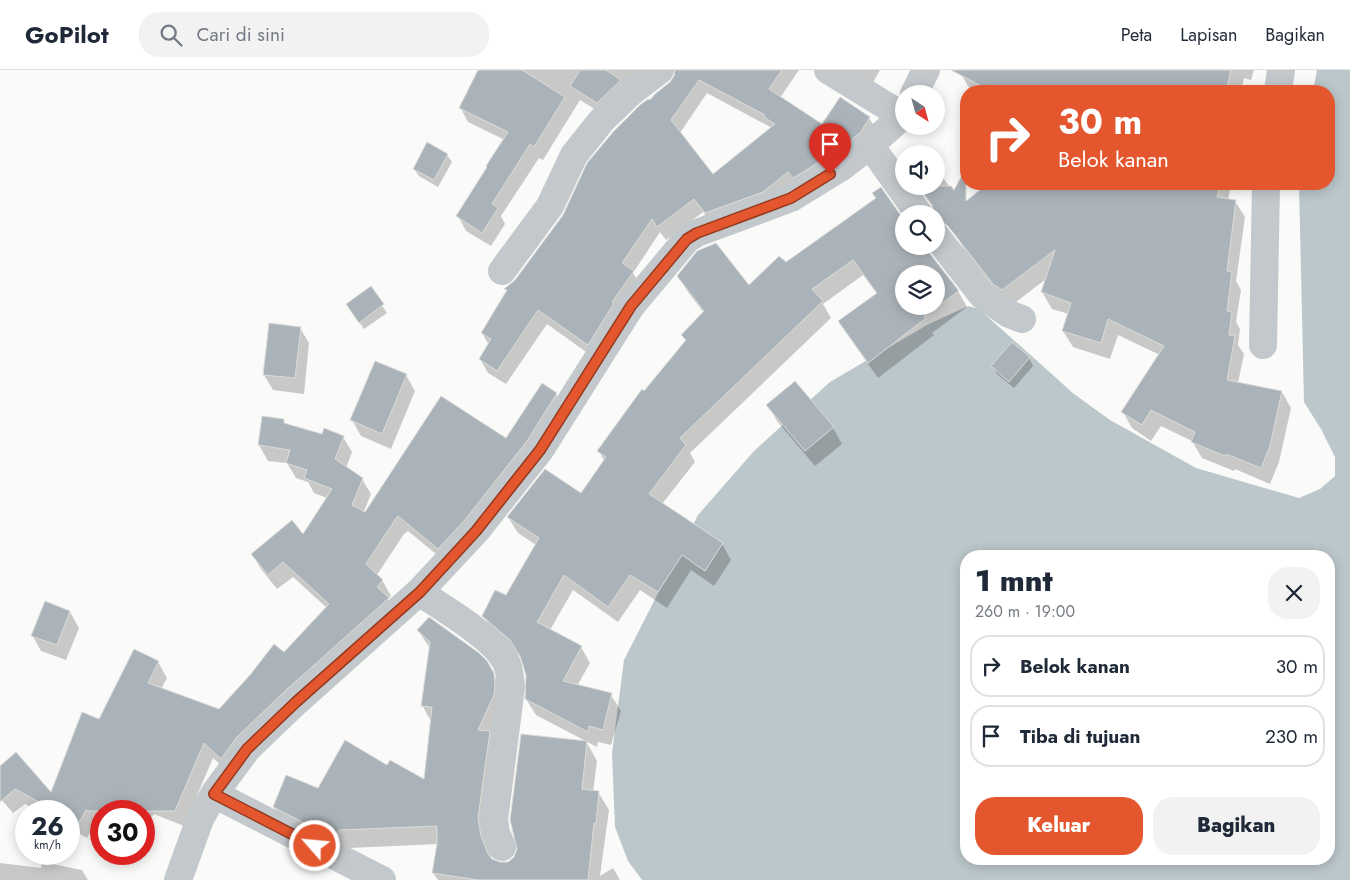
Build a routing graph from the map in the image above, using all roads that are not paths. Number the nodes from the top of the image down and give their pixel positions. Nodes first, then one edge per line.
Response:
1 (660, 70) edge
2 (828, 70) edge
3 (926, 70) edge
4 (1281, 70) edge
5 (918, 85) edge
6 (1279, 85) edge
7 (895, 110) edge
8 (895, 123) edge
9 (870, 145) junction
10 (1266, 190) edge
11 (913, 205) edge
12 (945, 248) edge
13 (502, 271) dead end
14 (1022, 319) dead end
15 (1264, 344) dead end
16 (420, 592) junction
17 (214, 794) junction
18 (502, 848) dead end
19 (178, 880) edge
20 (382, 880) edge

1 - 13 street
2 - 7 street
3 - 5 street
4 - 6 street
8 - 9 street
9 - 11 street
9 - 16 street
10 - 15 street
12 - 14 street
16 - 17 street
16 - 18 street
17 - 19 street
17 - 20 street

